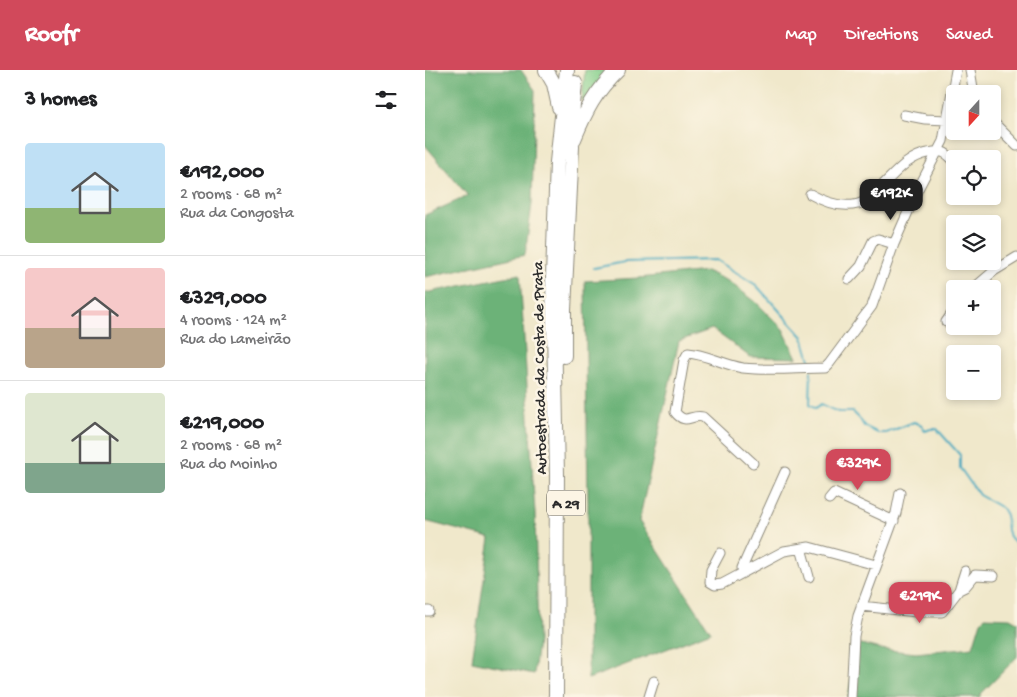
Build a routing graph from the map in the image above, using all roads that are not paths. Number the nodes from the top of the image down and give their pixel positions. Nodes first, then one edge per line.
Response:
1 (546, 70) edge
2 (567, 70) edge
3 (576, 70) edge
4 (618, 70) edge
5 (957, 70) edge
6 (970, 70) edge
7 (955, 85) edge
8 (973, 85) edge
9 (904, 115) dead end
10 (946, 120) edge
11 (561, 122) junction
12 (946, 125) edge
13 (1001, 130) edge
14 (1017, 146) edge
15 (571, 147) junction
16 (939, 151) junction
17 (946, 153) edge
18 (810, 194) dead end
19 (894, 244) junction
20 (1017, 257) edge
21 (849, 279) dead end
22 (984, 280) edge
23 (753, 463) dead end
24 (785, 472) dead end
25 (901, 492) dead end
26 (829, 499) dead end
27 (894, 521) junction
28 (801, 548) junction
29 (720, 553) dead end
30 (876, 565) junction
31 (965, 571) dead end
32 (743, 573) junction
33 (994, 576) dead end
34 (809, 577) dead end
35 (959, 590) junction
36 (861, 606) junction
37 (654, 681) dead end
38 (556, 697) edge
39 (565, 697) edge
40 (649, 697) edge
41 (851, 697) edge

1 - 11 highway, A 29
2 - 11 highway, Autoestrada da Costa de Prata / A 29
3 - 15 highway, Autoestrada da Costa de Prata / A 29
4 - 15 highway, A 29
5 - 7 street
6 - 8 street
9 - 10 street
11 - 38 highway, Autoestrada da Costa de Prata / A 29
12 - 16 street
13 - 14 street
15 - 39 highway, Autoestrada da Costa de Prata / A 29
16 - 17 street
16 - 18 street
16 - 19 street
19 - 21 street
19 - 23 street
20 - 22 street
24 - 32 street
25 - 27 street
26 - 27 street
27 - 30 street
28 - 30 street
28 - 32 street
28 - 34 street
29 - 32 street
30 - 36 street
31 - 35 street
33 - 35 street
35 - 36 street
36 - 41 street
37 - 40 street

